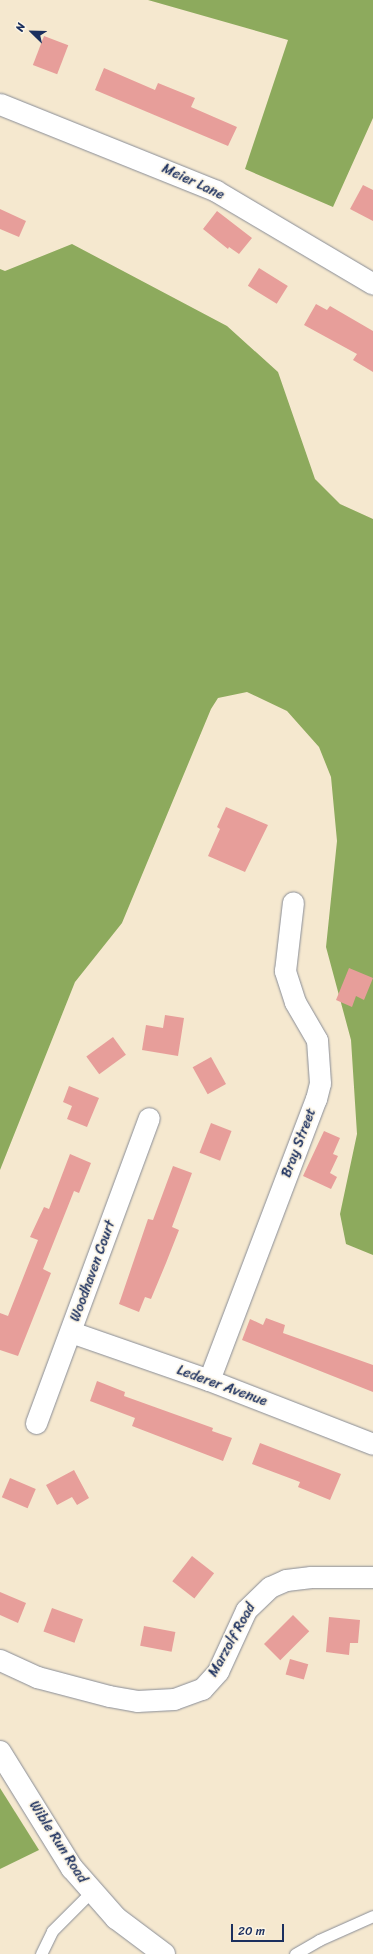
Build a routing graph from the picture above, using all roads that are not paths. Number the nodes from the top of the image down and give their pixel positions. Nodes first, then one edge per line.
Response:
1 (0, 104) edge
2 (373, 284) edge
3 (292, 902) dead end
4 (149, 1118) dead end
5 (71, 1332) junction
6 (209, 1380) junction
7 (36, 1422) dead end
8 (373, 1444) edge
9 (373, 1577) edge
10 (0, 1660) edge
11 (0, 1752) edge
12 (91, 1892) junction
13 (373, 1916) edge
14 (41, 1954) edge
15 (164, 1954) edge
16 (295, 1954) edge

1 - 2 street, Meier Lane
3 - 6 street, Bray Street
4 - 5 street, Woodhaven Court
5 - 6 street, Lederer Avenue
5 - 7 street, Woodhaven Court
6 - 8 street, Lederer Avenue
9 - 10 street, Marzolf Road
11 - 12 street, Wible Run Road
12 - 14 lane
12 - 15 street, Wible Run Road
13 - 16 lane

